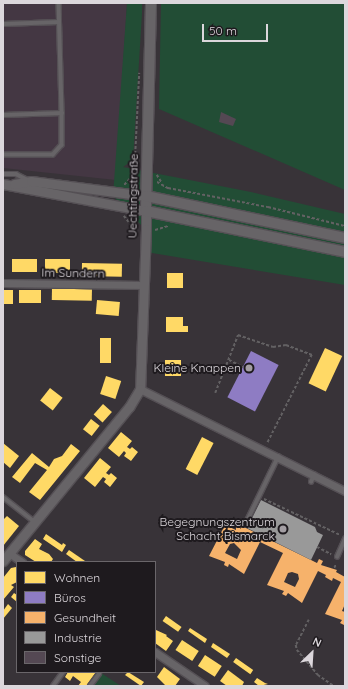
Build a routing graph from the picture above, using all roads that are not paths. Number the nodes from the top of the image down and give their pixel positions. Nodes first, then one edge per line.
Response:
1 (59, 3) edge
2 (151, 3) edge
3 (59, 22) junction
4 (3, 24) edge
5 (62, 113) junction
6 (3, 115) edge
7 (3, 155) edge
8 (3, 174) edge
9 (31, 181) junction
10 (3, 184) edge
11 (13, 185) junction
12 (146, 196) junction
13 (146, 211) junction
14 (345, 238) edge
15 (345, 252) edge
16 (3, 283) edge
17 (143, 285) junction
18 (140, 389) junction
19 (278, 457) junction
20 (345, 491) edge
21 (3, 497) edge
22 (35, 522) junction
23 (245, 525) dead end
24 (345, 539) edge
25 (9, 554) junction
26 (336, 557) road end
27 (20, 561) edge
28 (3, 562) edge
29 (156, 653) edge
30 (62, 673) edge
31 (98, 674) dead end
32 (53, 686) edge
33 (90, 686) edge
34 (205, 686) edge

1 - 3 lane
2 - 12 main road, Uechtingstraße
3 - 4 lane
3 - 5 lane
5 - 6 lane
5 - 7 lane
8 - 9 lane
9 - 11 street
9 - 12 street
10 - 11 street
11 - 13 street
12 - 13 main road, Uechtingstraße
12 - 14 main road
13 - 15 main road
13 - 17 street, Uechtingstraße
16 - 17 street, Im Sundern
17 - 18 street, Uechtingstraße
18 - 19 street
18 - 22 street, Uechtingstraße
19 - 20 street
19 - 23 lane
21 - 22 lane
22 - 25 street, Uechtingstraße
24 - 26 lane
25 - 27 street
25 - 28 street, Uechtingstraße
29 - 34 street
30 - 32 lane
31 - 33 lane

